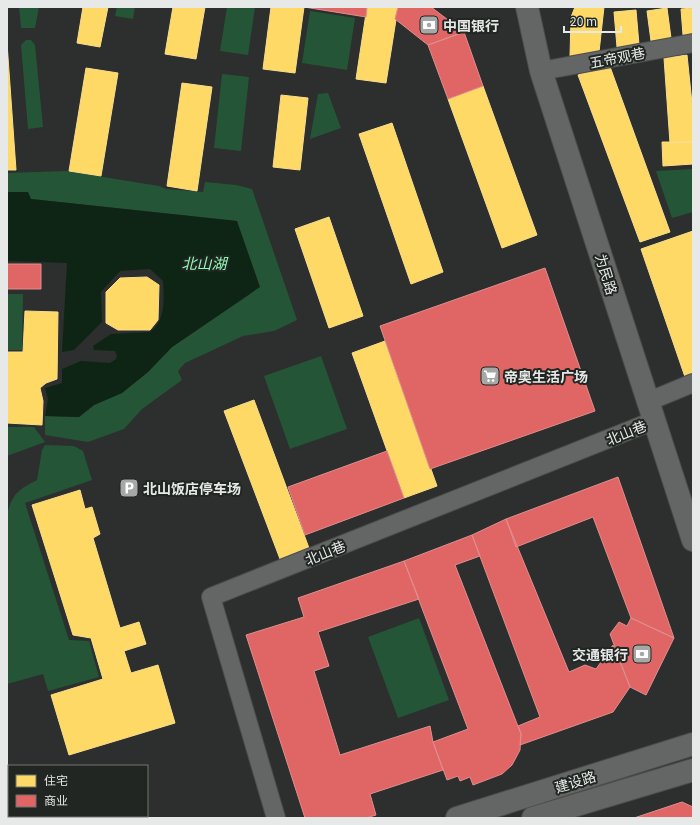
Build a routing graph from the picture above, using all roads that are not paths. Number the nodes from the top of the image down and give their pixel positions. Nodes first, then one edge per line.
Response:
1 (527, 7) edge
2 (693, 43) edge
3 (542, 71) junction
4 (693, 383) edge
5 (650, 411) junction
6 (693, 540) edge
7 (693, 744) edge
8 (693, 770) edge
9 (276, 818) edge
10 (457, 818) edge
11 (533, 818) edge

1 - 3 street, 为民路
2 - 3 street, 五帝观巷
3 - 5 street, 为民路
4 - 5 street
5 - 6 street, 为民路
5 - 9 street, 北山巷
7 - 10 street, 建设路
8 - 11 street, 建设路

